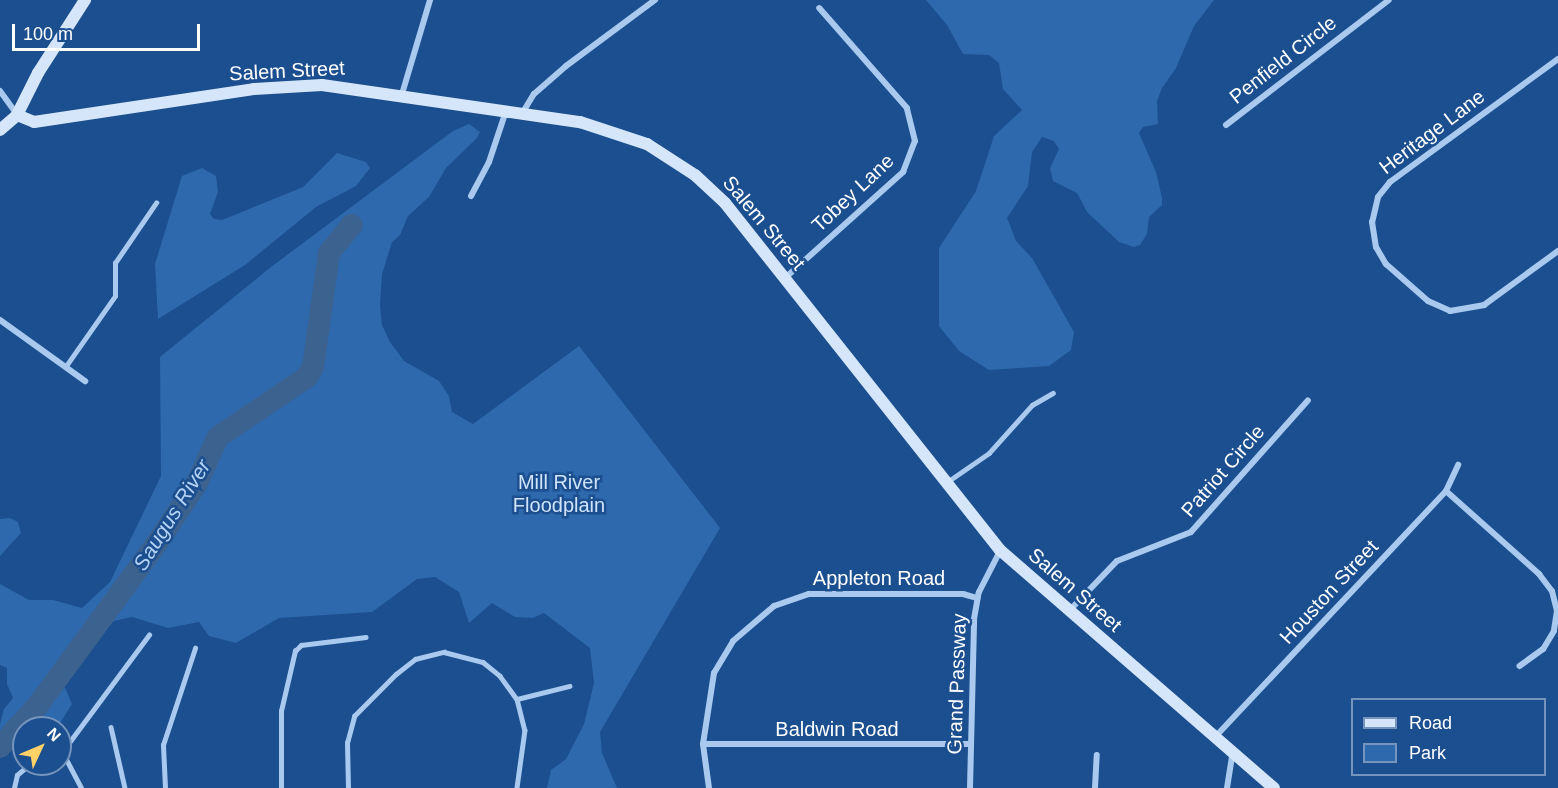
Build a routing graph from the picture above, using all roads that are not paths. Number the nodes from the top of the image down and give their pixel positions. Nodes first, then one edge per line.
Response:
1 (85, 0) edge
2 (429, 0) edge
3 (655, 0) edge
4 (1389, 0) edge
5 (819, 8) dead end
6 (1558, 59) edge
7 (0, 91) edge
8 (402, 94) junction
9 (507, 110) junction
10 (523, 112) junction
11 (18, 115) junction
12 (1226, 125) dead end
13 (0, 130) edge
14 (471, 196) dead end
15 (156, 203) dead end
16 (1558, 251) edge
17 (785, 278) junction
18 (0, 320) edge
19 (66, 366) junction
20 (85, 381) dead end
21 (1053, 393) dead end
22 (1308, 400) dead end
23 (1458, 465) dead end
24 (945, 484) junction
25 (1446, 491) junction
26 (1000, 550) junction
27 (977, 598) junction
28 (1068, 611) junction
29 (149, 635) dead end
30 (366, 637) dead end
31 (195, 648) dead end
32 (1520, 666) dead end
33 (569, 686) dead end
34 (518, 699) junction
35 (111, 727) dead end
36 (1216, 736) junction
37 (72, 737) edge
38 (703, 744) junction
39 (971, 744) junction
40 (1233, 750) junction
41 (1097, 755) dead end
42 (72, 772) edge
43 (81, 788) edge
44 (125, 788) edge
45 (165, 788) edge
46 (281, 788) edge
47 (348, 788) edge
48 (517, 788) edge
49 (709, 788) edge
50 (970, 788) edge
51 (1095, 788) edge
52 (1227, 788) edge
53 (1274, 788) edge

1 - 11 main road
2 - 8 street
3 - 10 street
4 - 12 street, Penfield Circle
5 - 17 street, Tobey Lane
6 - 16 street, Heritage Lane
7 - 11 street
8 - 9 main road, Salem Street
8 - 11 main road, Salem Street
9 - 10 main road, Salem Street
9 - 14 street
10 - 17 main road, Salem Street
11 - 13 main road
15 - 19 lane
17 - 24 main road, Salem Street
18 - 19 street
19 - 20 street
21 - 24 lane
22 - 28 street, Patriot Circle
23 - 25 street, Houston Street
24 - 26 main road, Salem Street
25 - 32 street
25 - 36 street, Houston Street
26 - 27 street, Grand Passway
26 - 28 main road, Salem Street
27 - 38 street, Appleton Road
27 - 39 street, Grand Passway
28 - 36 main road, Salem Street
29 - 37 lane
30 - 46 lane
31 - 45 lane
33 - 34 lane
34 - 47 lane
34 - 48 lane
35 - 44 lane
36 - 40 main road, Salem Street
38 - 39 street, Baldwin Road
38 - 49 street, Appleton Road
39 - 50 street, Grand Passway
40 - 52 street
40 - 53 main road, Salem Street
41 - 51 street
42 - 43 lane

